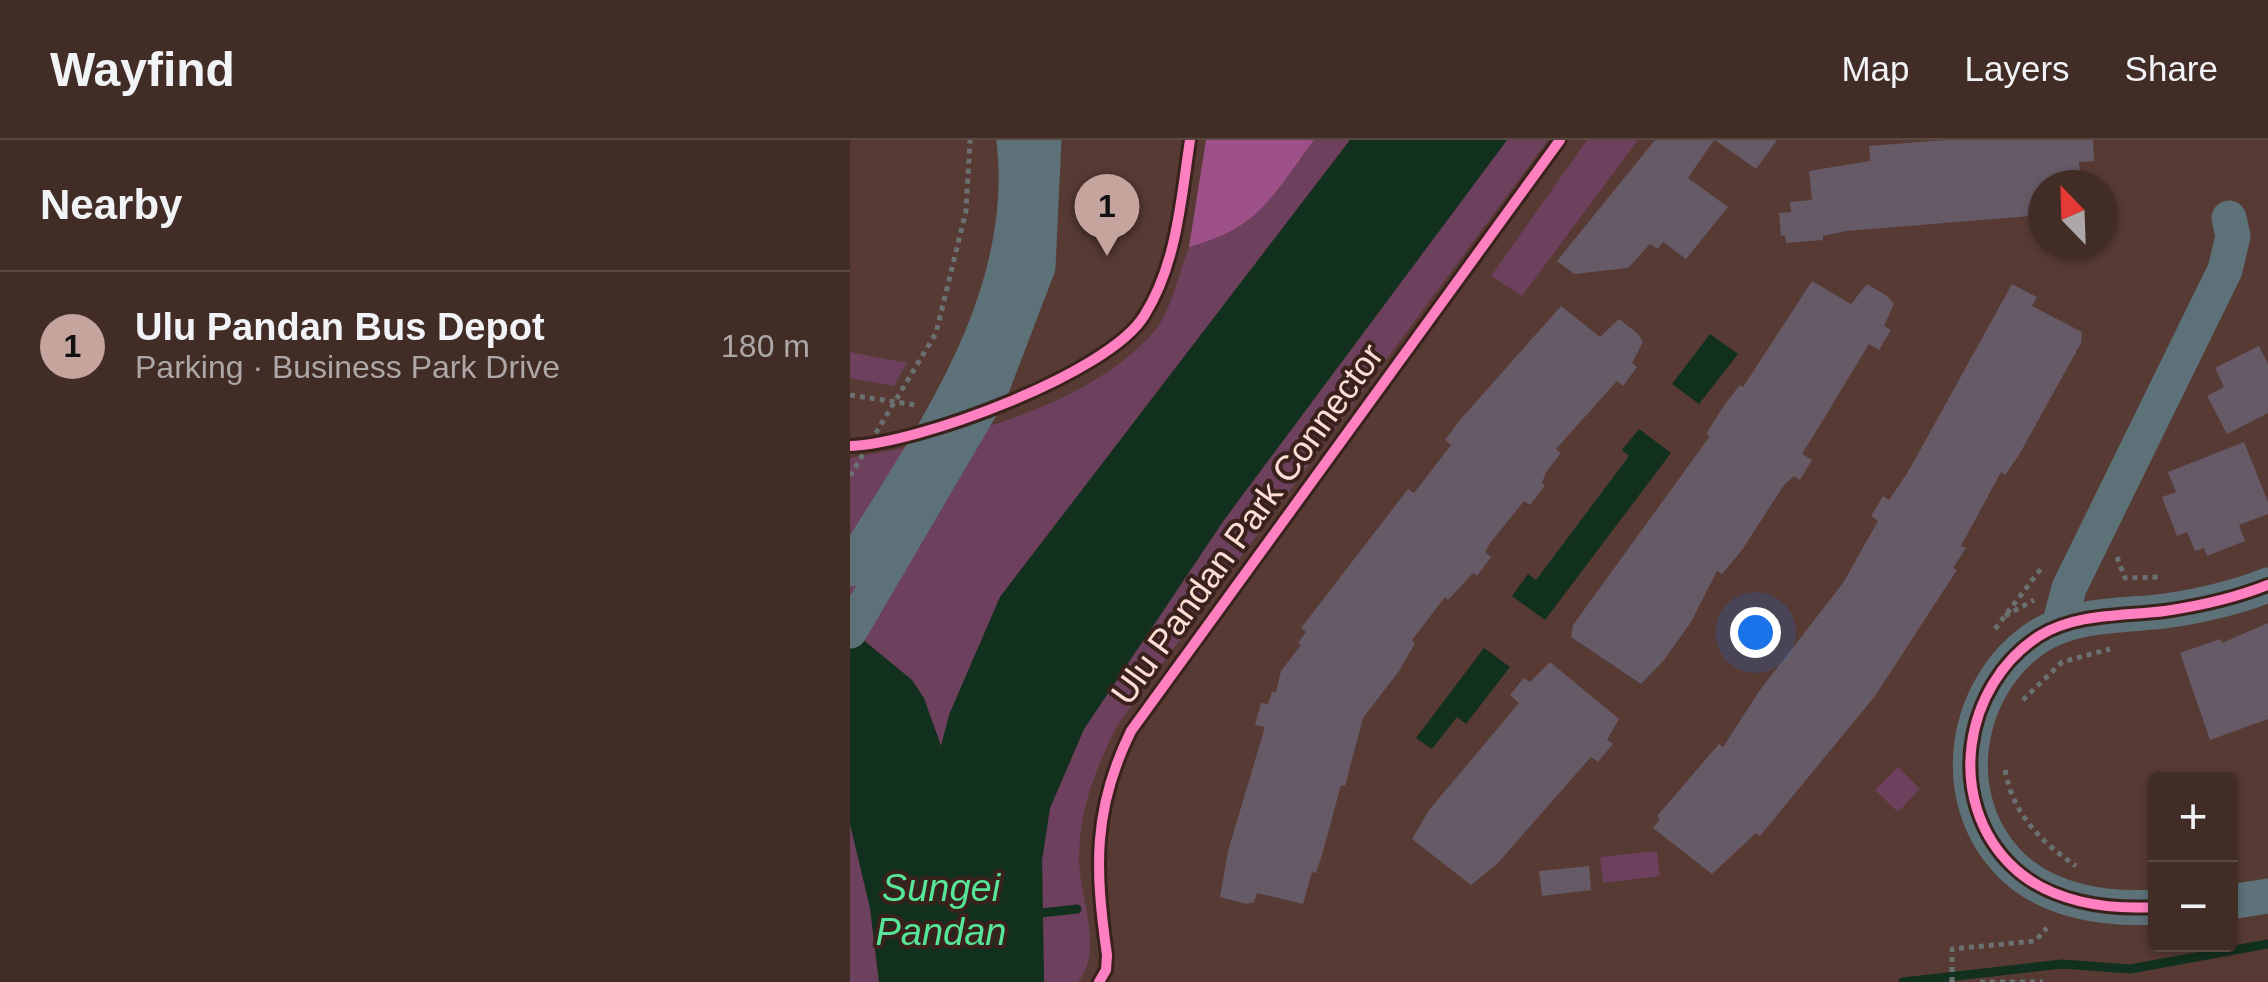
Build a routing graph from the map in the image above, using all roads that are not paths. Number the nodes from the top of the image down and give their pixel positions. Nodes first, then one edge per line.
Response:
1 (1014, 140) edge
2 (1044, 140) edge
3 (2228, 218) dead end
4 (850, 569) edge
5 (2268, 586) edge
6 (2059, 626) junction
7 (850, 631) edge
8 (2268, 896) edge
9 (2238, 901) edge
10 (2148, 908) edge

1 - 4 street, bridge
2 - 7 street
3 - 6 street
5 - 6 street
6 - 10 street
8 - 9 street

